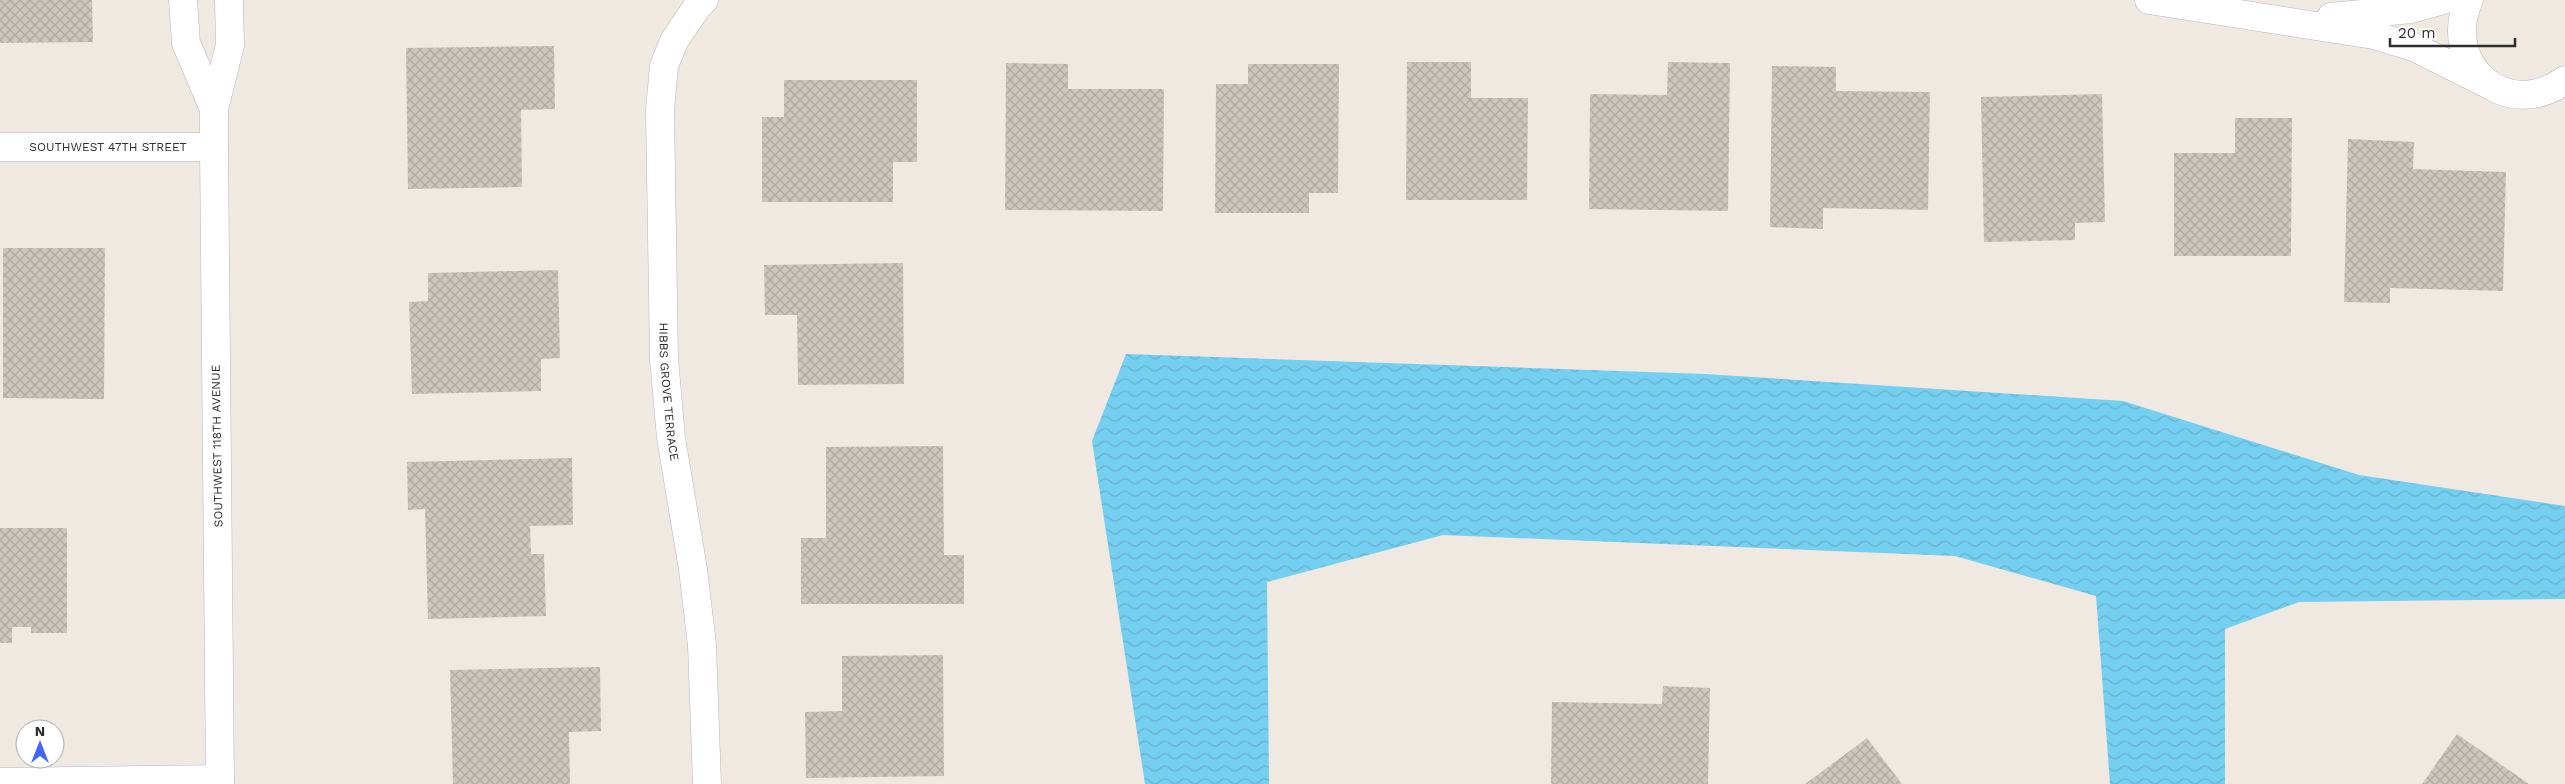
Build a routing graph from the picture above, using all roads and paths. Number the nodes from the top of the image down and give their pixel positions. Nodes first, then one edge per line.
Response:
1 (183, 0) edge
2 (229, 0) edge
3 (2149, 0) edge
4 (2443, 0) edge
5 (2469, 0) edge
6 (701, 3) edge
7 (2270, 17) junction
8 (2565, 81) edge
9 (2488, 84) junction
10 (214, 109) junction
11 (0, 147) edge
12 (214, 147) junction
13 (220, 781) edge
14 (0, 782) edge
15 (707, 784) edge

1 - 10 street, SOUTHWEST 118TH AVENUE
2 - 10 street, SOUTHWEST 118TH AVENUE
3 - 7 street
4 - 7 street
5 - 9 street
6 - 15 street, HIBBS GROVE TERRACE
7 - 9 street
8 - 9 street
10 - 12 street, SOUTHWEST 118TH AVENUE
11 - 12 street, SOUTHWEST 47TH STREET
12 - 13 street, SOUTHWEST 118TH AVENUE
13 - 14 street

